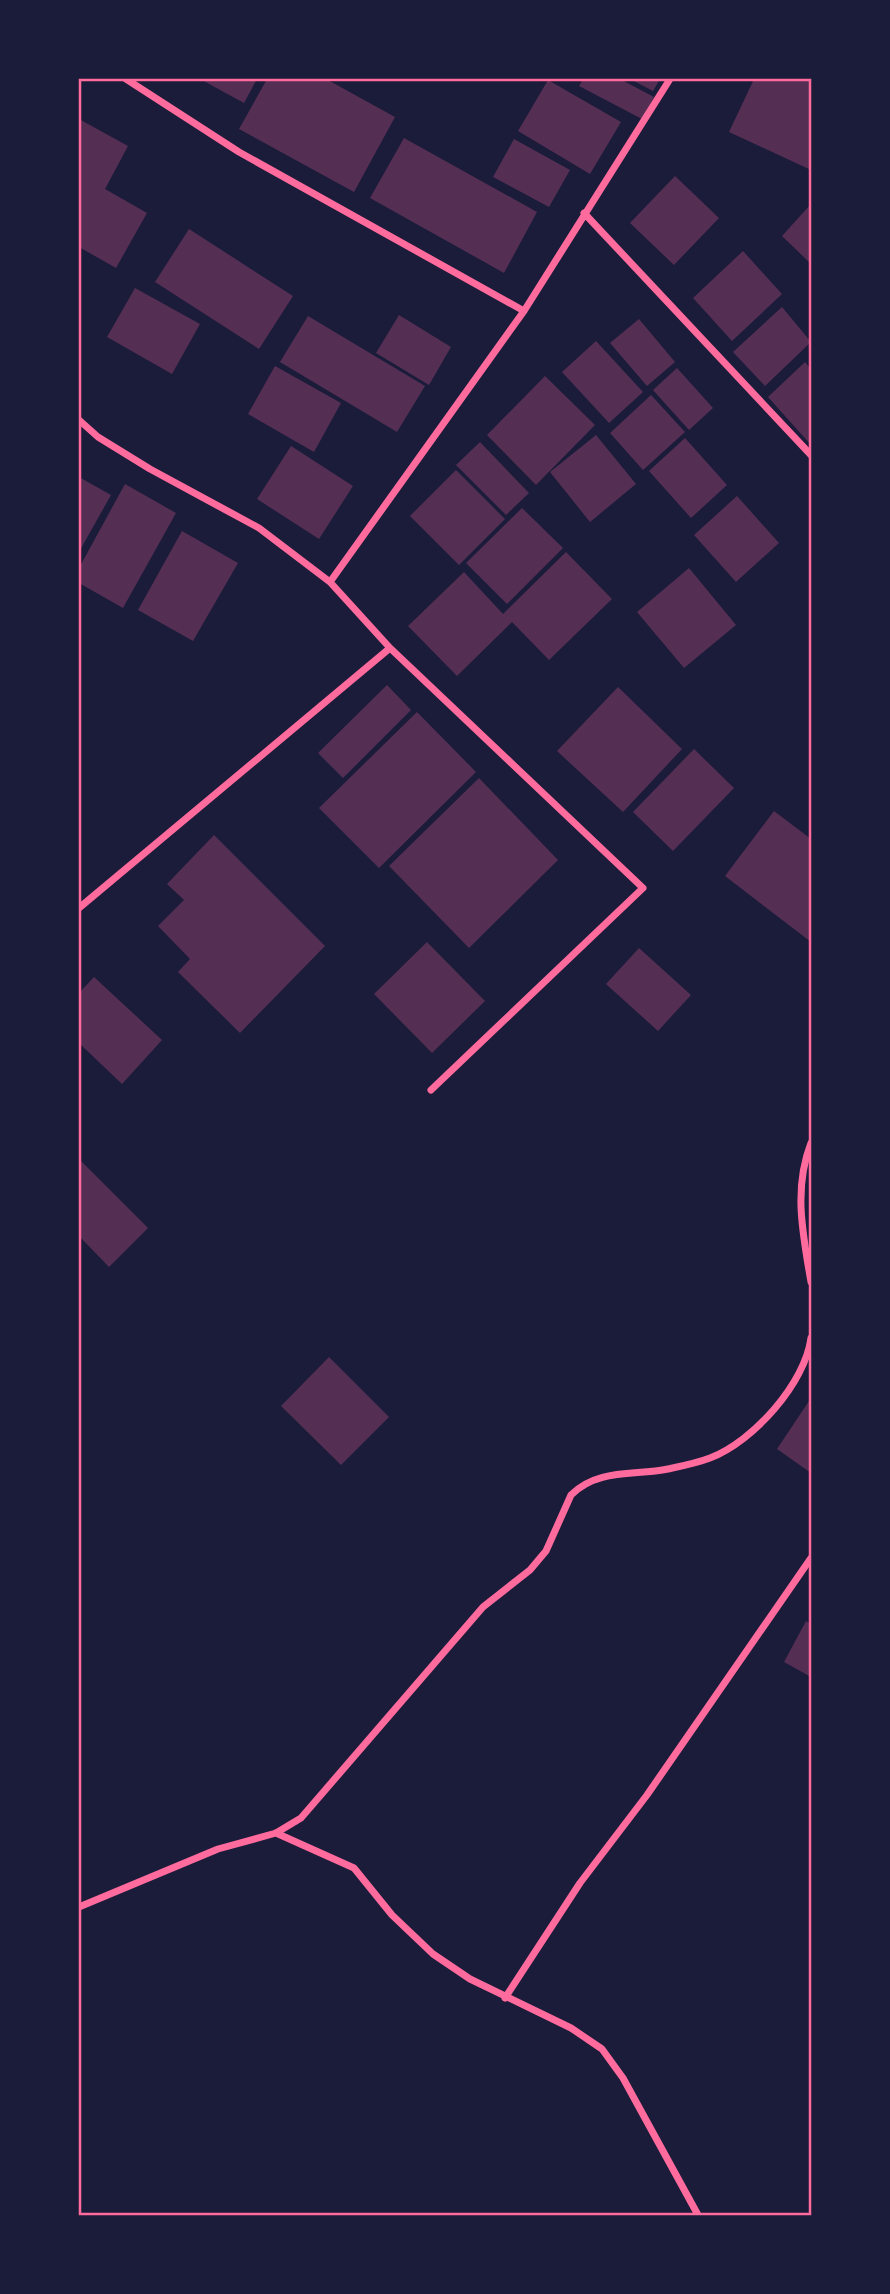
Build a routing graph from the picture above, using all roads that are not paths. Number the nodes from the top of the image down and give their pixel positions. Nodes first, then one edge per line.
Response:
1 (127, 79) edge
2 (670, 79) edge
3 (583, 213) junction
4 (524, 311) junction
5 (79, 420) edge
6 (811, 456) edge
7 (330, 582) junction
8 (390, 648) junction
9 (79, 908) edge
10 (431, 1090) dead end
11 (811, 1143) edge
12 (811, 1282) edge
13 (811, 1338) edge
14 (811, 1558) edge
15 (276, 1833) junction
16 (79, 1907) edge
17 (505, 1998) junction
18 (698, 2215) edge

1 - 4 street
2 - 3 street
3 - 4 street
3 - 6 street
4 - 7 street
5 - 7 street
7 - 8 street
8 - 9 street
8 - 10 street
11 - 12 street
13 - 15 street
14 - 17 street
15 - 16 street
15 - 17 street
17 - 18 street

